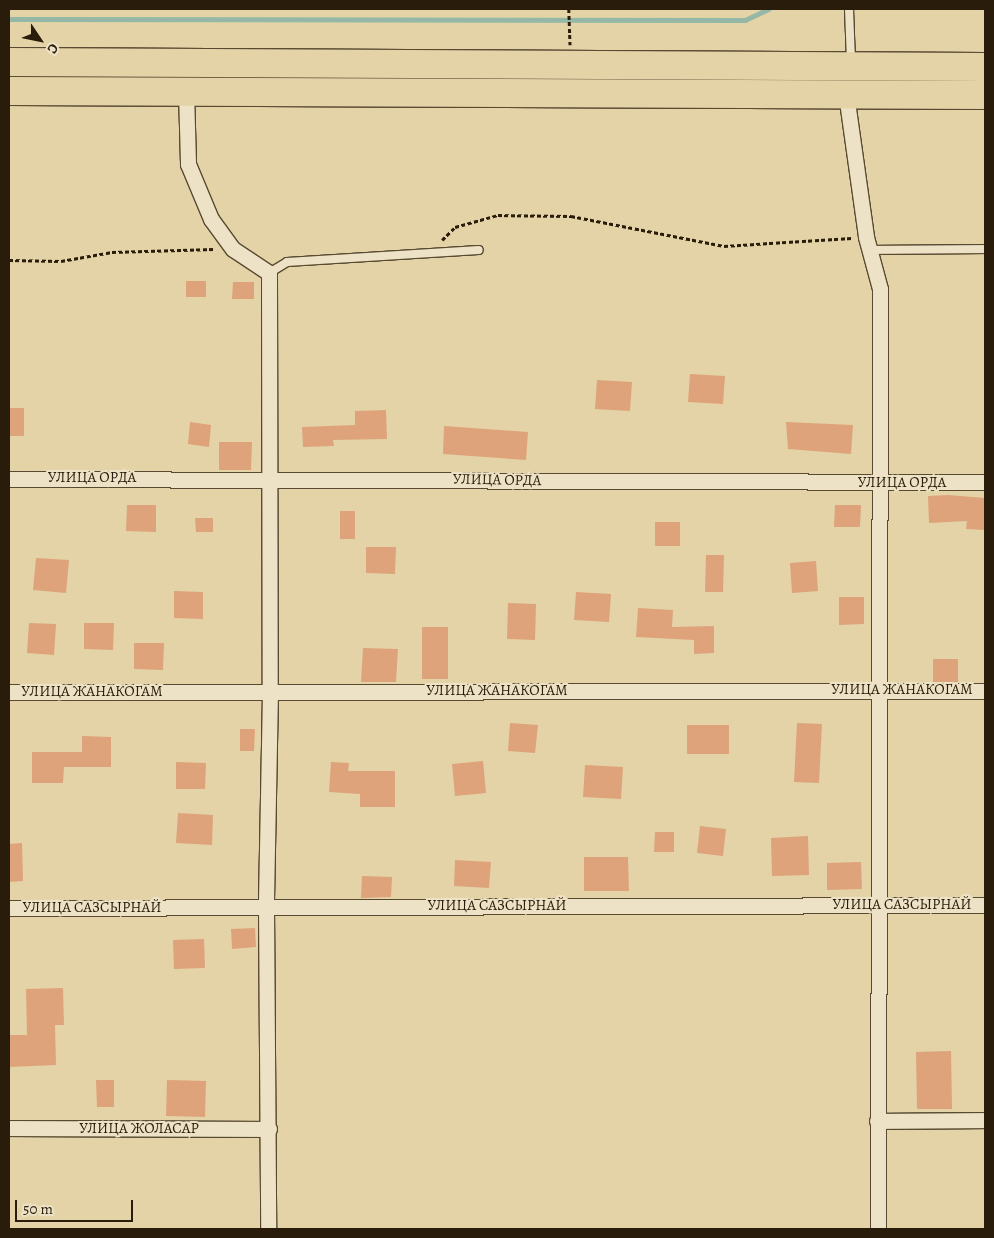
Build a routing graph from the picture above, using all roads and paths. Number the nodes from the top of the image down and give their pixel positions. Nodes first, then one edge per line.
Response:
1 (569, 9) edge
2 (849, 9) edge
3 (9, 62) edge
4 (155, 62) junction
5 (571, 64) junction
6 (851, 66) junction
7 (985, 67) edge
8 (9, 91) edge
9 (155, 91) junction
10 (186, 91) junction
11 (846, 94) junction
12 (985, 95) edge
13 (868, 243) junction
14 (233, 249) junction
15 (985, 249) edge
16 (479, 250) dead end
17 (429, 253) junction
18 (9, 260) edge
19 (268, 273) junction
20 (9, 478) edge
21 (268, 478) junction
22 (985, 482) edge
23 (879, 483) junction
24 (878, 690) junction
25 (985, 690) edge
26 (9, 692) edge
27 (270, 692) junction
28 (878, 905) junction
29 (985, 905) edge
30 (266, 907) junction
31 (9, 908) edge
32 (877, 1120) junction
33 (985, 1120) edge
34 (9, 1128) edge
35 (269, 1130) junction
36 (268, 1229) edge
37 (878, 1229) edge

1 - 5 path
2 - 6 lane
3 - 4 highway
4 - 5 highway
4 - 9 highway
5 - 6 highway
6 - 7 highway
8 - 9 highway
9 - 10 highway
10 - 11 highway
10 - 14 street
11 - 12 highway
11 - 13 street
13 - 15 lane
13 - 17 path
13 - 23 street
14 - 18 path
14 - 19 street
16 - 17 lane
17 - 19 lane
19 - 21 street
20 - 21 street, УЛИЦА ОРДА
21 - 23 street, УЛИЦА ОРДА
21 - 27 street
22 - 23 street, УЛИЦА ОРДА
23 - 24 street
24 - 25 street, УЛИЦА ЖАНАКОГАМ
24 - 27 street, УЛИЦА ЖАНАКОГАМ
24 - 28 street
26 - 27 street, УЛИЦА ЖАНАКОГАМ
27 - 30 street
28 - 29 street, УЛИЦА САЗСЫРНАЙ
28 - 30 street, УЛИЦА САЗСЫРНАЙ
28 - 32 street
30 - 31 street, УЛИЦА САЗСЫРНАЙ
30 - 35 street
32 - 33 street
32 - 37 street
34 - 35 street, УЛИЦА ЖОЛАСАР
35 - 36 street

